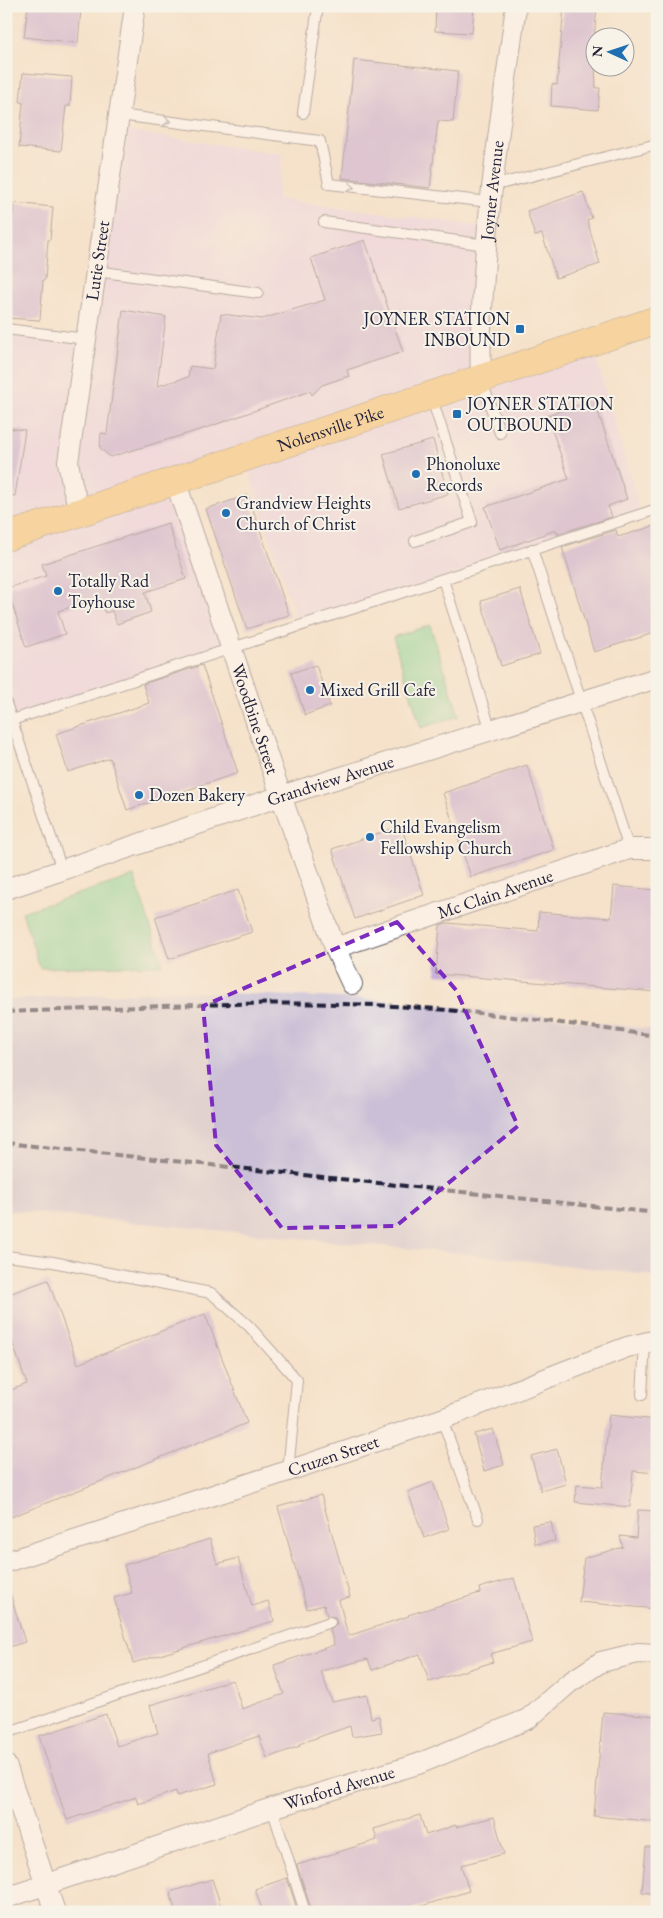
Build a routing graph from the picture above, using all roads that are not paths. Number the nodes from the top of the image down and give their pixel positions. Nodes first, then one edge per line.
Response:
1 (135, 6) edge
2 (318, 6) edge
3 (516, 6) edge
4 (303, 113) dead end
5 (119, 115) junction
6 (657, 144) edge
7 (491, 194) junction
8 (324, 222) dead end
9 (486, 245) junction
10 (96, 271) junction
11 (258, 293) dead end
12 (657, 320) edge
13 (6, 329) edge
14 (86, 339) junction
15 (481, 378) junction
16 (430, 395) junction
17 (500, 433) dead end
18 (175, 480) junction
19 (657, 509) edge
20 (80, 513) junction
21 (6, 537) edge
22 (416, 541) dead end
23 (532, 549) junction
24 (443, 578) junction
25 (231, 649) junction
26 (657, 678) edge
27 (583, 702) junction
28 (6, 703) edge
29 (9, 721) edge
30 (492, 731) junction
31 (281, 796) junction
32 (629, 849) junction
33 (657, 849) edge
34 (62, 870) junction
35 (6, 889) edge
36 (335, 948) junction
37 (352, 984) dead end
38 (6, 1256) edge
39 (651, 1341) edge
40 (642, 1395) dead end
41 (442, 1420) junction
42 (288, 1471) junction
43 (478, 1519) dead end
44 (6, 1562) edge
45 (330, 1622) dead end
46 (657, 1654) edge
47 (6, 1733) edge
48 (6, 1765) edge
49 (272, 1808) junction
50 (46, 1884) junction
51 (6, 1898) edge
52 (55, 1912) edge
53 (305, 1912) edge

1 - 5 street, Lutie Street
2 - 4 lane
3 - 7 street, Joyner Avenue
5 -> 7 lane
5 - 10 street, Lutie Street
6 - 7 lane
7 - 9 street, Joyner Avenue
8 - 9 lane
9 - 15 street, Joyner Avenue
10 - 11 lane
10 - 14 street, Lutie Street
12 - 15 main road, Nolensville Pike
13 - 14 lane
14 - 20 street, Lutie Street
15 - 16 main road, Nolensville Pike
15 - 17 lane
16 - 18 main road, Nolensville Pike
16 - 22 lane
18 - 20 main road, Nolensville Pike
18 - 25 street, Woodbine Street
19 - 23 lane
20 - 21 main road, Nolensville Pike
23 - 24 lane
23 - 27 lane
24 - 25 lane
24 - 30 lane
25 - 29 lane
25 - 31 street, Woodbine Street
26 - 27 street, Grandview Avenue
27 - 30 street, Grandview Avenue
27 - 32 lane
28 - 29 lane
29 - 34 lane
30 - 31 street, Grandview Avenue
31 - 34 street, Grandview Avenue
31 - 36 street, Woodbine Street
32 - 33 street, Mc Clain Avenue
32 - 36 street, Mc Clain Avenue
34 - 35 street, Grandview Avenue
36 - 37 street, Woodbine Street
38 - 42 lane
39 - 40 lane
39 - 41 street, Cruzen Street
41 - 42 street, Cruzen Street
41 - 43 lane
42 - 44 street, Cruzen Street
45 - 47 lane
46 - 49 street, Winford Avenue
48 - 50 street
49 - 50 street, Winford Avenue
49 - 53 lane
50 - 51 street, Winford Avenue
50 - 52 street

